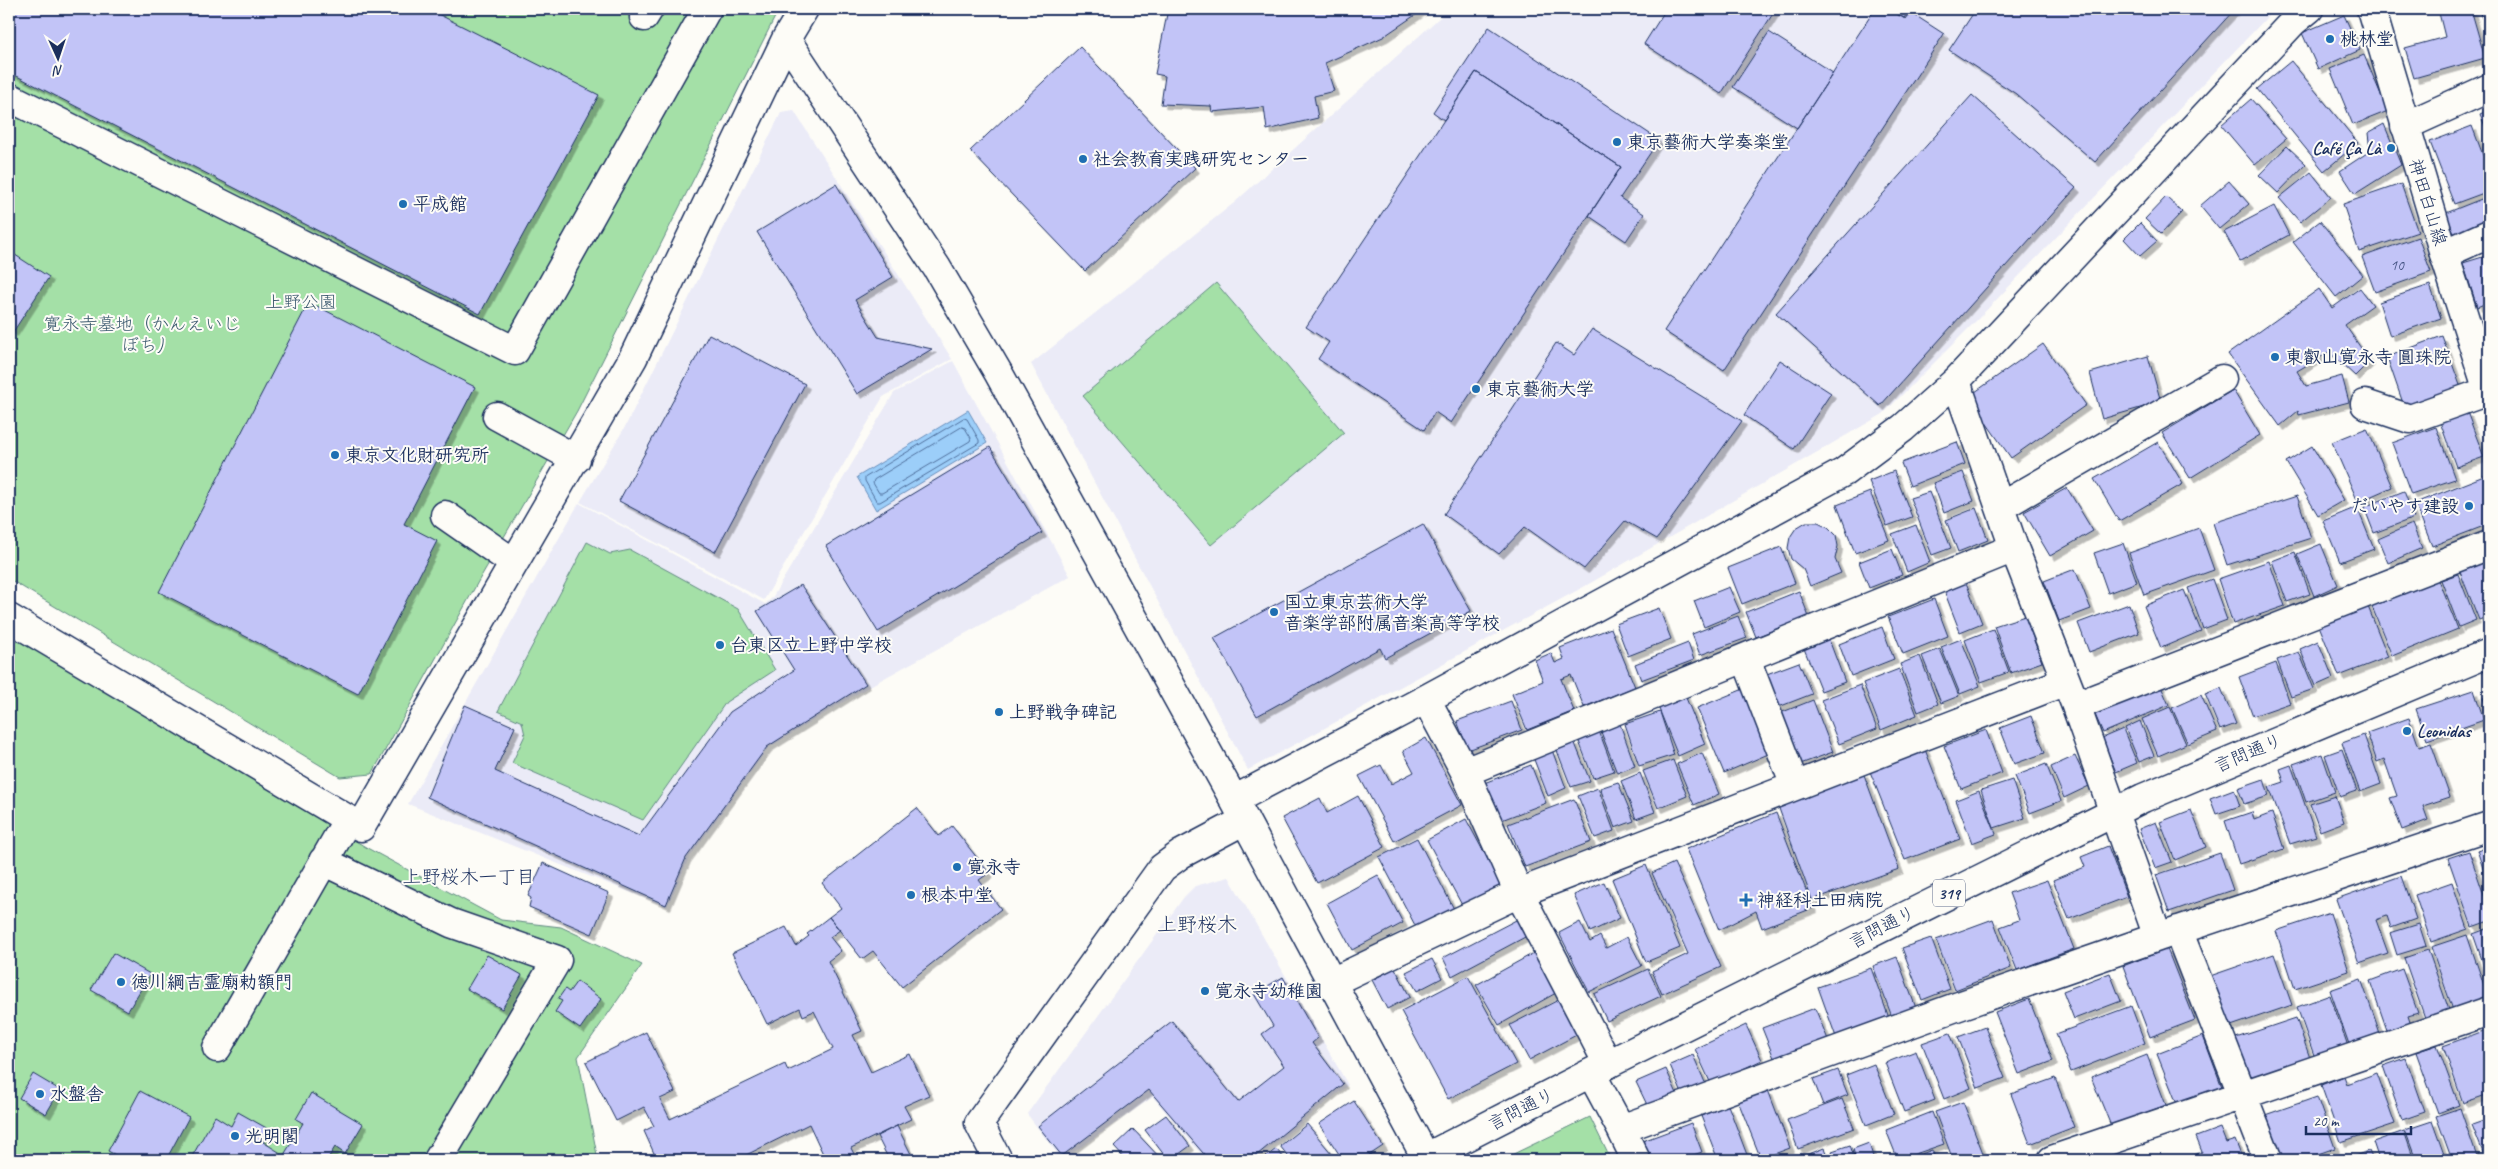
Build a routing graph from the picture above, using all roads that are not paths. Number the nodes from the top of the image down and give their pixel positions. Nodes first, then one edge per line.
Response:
1 (707, 9) edge
2 (804, 9) edge
3 (2309, 9) edge
4 (2371, 9) edge
5 (786, 39) junction
6 (2489, 88) edge
7 (9, 97) edge
8 (2405, 126) junction
9 (2489, 234) edge
10 (2444, 254) junction
11 (2222, 379) dead end
12 (1956, 381) junction
13 (2489, 393) edge
14 (2365, 404) dead end
15 (497, 416) dead end
16 (576, 458) junction
17 (2000, 507) junction
18 (445, 515) dead end
19 (2489, 545) edge
20 (2014, 548) junction
21 (514, 563) junction
22 (9, 618) edge
23 (2489, 653) edge
24 (1746, 659) junction
25 (2066, 681) junction
26 (1426, 699) junction
27 (2076, 706) junction
28 (1465, 772) junction
29 (1795, 786) junction
30 (1239, 810) junction
31 (2114, 812) junction
32 (348, 819) junction
33 (2489, 826) edge
34 (323, 861) junction
35 (1519, 893) junction
36 (2168, 934) junction
37 (1332, 982) junction
38 (2489, 1011) edge
39 (217, 1048) dead end
40 (1600, 1069) junction
41 (2244, 1096) junction
42 (1621, 1129) junction
43 (2121, 1149) edge
44 (1424, 1159) edge
45 (438, 1160) edge
46 (998, 1160) edge
47 (1636, 1160) edge
48 (2052, 1160) edge
49 (2268, 1160) edge

1 - 7 street
2 - 5 street
3 - 12 street
4 - 8 street, 神田白山線
5 - 16 street
5 - 30 street
6 - 8 street
8 - 10 street, 神田白山線
9 - 10 street
10 - 13 street, 神田白山線
11 - 17 street
12 - 17 street
12 - 26 street
13 - 14 street
15 - 16 street
16 - 21 street
17 - 20 street
18 - 21 street
19 - 27 street
20 - 24 street
20 - 25 street
21 - 32 street
22 - 32 street
23 - 31 street, 言問通り / 319
24 - 28 street
24 - 29 street
25 - 27 street
25 - 29 street
26 - 28 street
26 - 30 street
27 - 31 street
28 - 35 street
29 - 35 street
30 - 37 street
30 - 46 street
31 - 36 street
31 - 40 street, 言問通り / 319
32 - 34 street
33 - 36 street
34 - 39 street
34 - 45 street
35 - 37 street
35 - 40 street
36 - 41 street
36 - 42 street
37 - 44 street
38 - 41 street
40 - 42 street
40 - 44 street, 言問通り / 319
41 - 43 street
41 - 49 street
42 - 47 street
43 - 48 street

